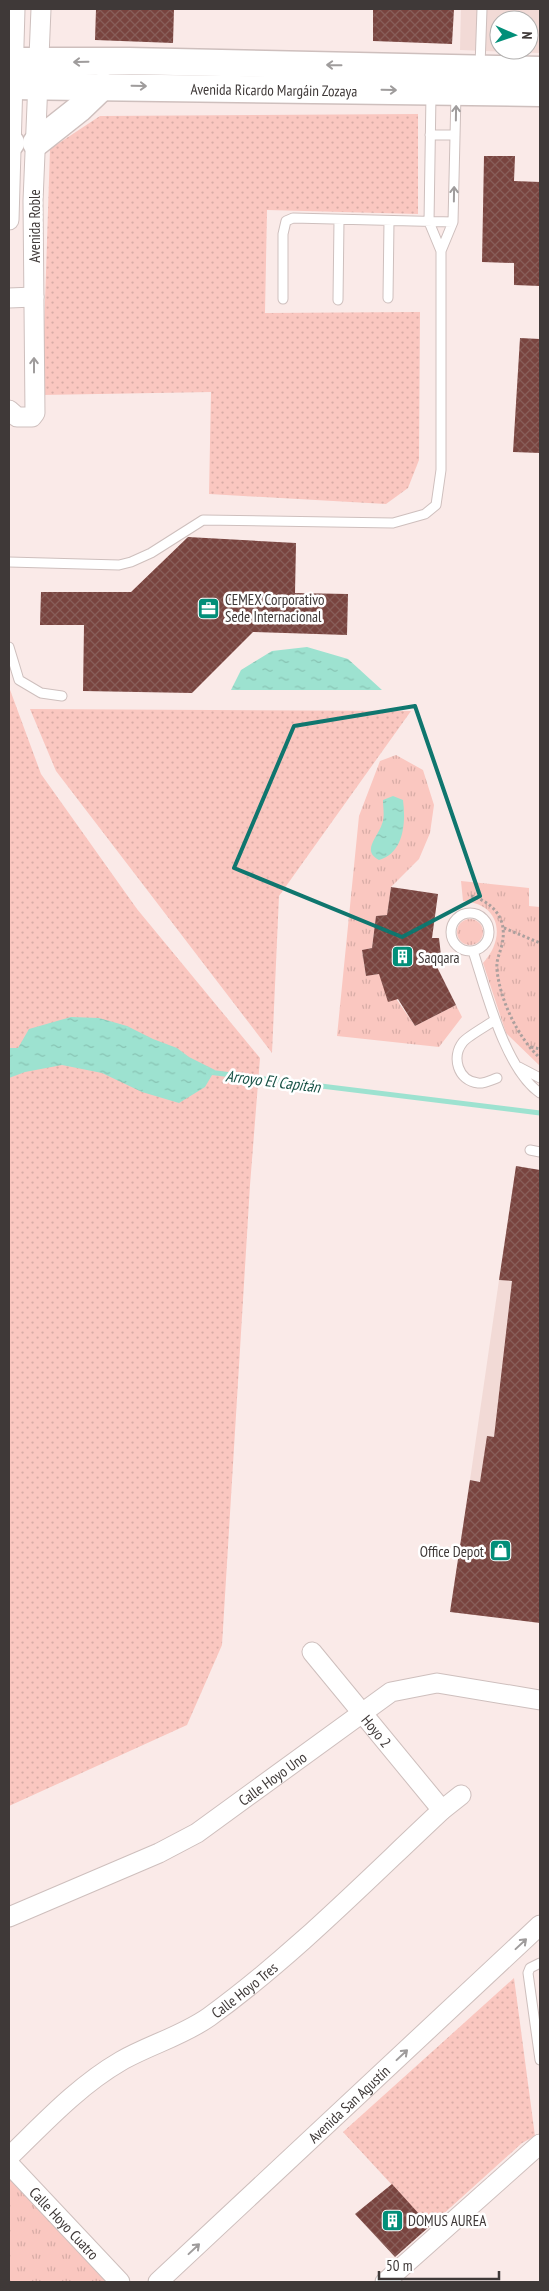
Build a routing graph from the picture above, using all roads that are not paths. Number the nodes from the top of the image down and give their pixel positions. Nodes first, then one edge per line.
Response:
1 (15, 9) edge
2 (41, 9) edge
3 (482, 9) edge
4 (480, 68) junction
5 (540, 70) edge
6 (20, 74) edge
7 (103, 86) junction
8 (431, 90) junction
9 (456, 91) junction
10 (540, 93) edge
11 (430, 135) junction
12 (455, 135) junction
13 (18, 142) edge
14 (19, 188) edge
15 (9, 220) edge
16 (339, 220) junction
17 (389, 221) junction
18 (430, 222) junction
19 (453, 222) junction
20 (441, 251) junction
21 (34, 297) junction
22 (9, 298) edge
23 (388, 298) dead end
24 (283, 299) dead end
25 (338, 300) dead end
26 (9, 410) edge
27 (9, 562) edge
28 (9, 647) edge
29 (62, 696) dead end
30 (473, 951) junction
31 (495, 1020) junction
32 (516, 1065) junction
33 (496, 1078) dead end
34 (540, 1078) edge
35 (540, 1093) edge
36 (530, 1150) dead end
37 (540, 1152) edge
38 (312, 1652) dead end
39 (540, 1700) edge
40 (362, 1712) junction
41 (461, 1795) dead end
42 (442, 1810) junction
43 (9, 1917) edge
44 (540, 1925) edge
45 (540, 1963) edge
46 (540, 2060) edge
47 (540, 2144) edge
48 (9, 2158) edge
49 (9, 2164) edge
50 (120, 2282) edge
51 (158, 2282) edge
52 (385, 2282) edge

1 - 6 street, Avenida Roble
2 - 6 street, Avenida Roble
3 - 4 lane
4 - 5 street, Avenida Ricardo Margáin Zozaya
4 -> 6 street, Avenida Ricardo Margáin Zozaya
6 - 7 street, Avenida Ricardo Margáin Zozaya
6 - 13 street, Avenida Roble
6 - 13 street, Avenida Roble
7 -> 8 street, Avenida Ricardo Margáin Zozaya
7 - 13 street
8 - 9 street, Avenida Ricardo Margáin Zozaya
8 - 11 lane
9 - 10 street, Avenida Ricardo Margáin Zozaya
12 -> 9 lane
11 - 12 lane
11 - 18 lane
19 -> 12 lane
13 - 14 street, Avenida Roble
13 - 14 street, Avenida Roble
14 - 15 street, Avenida Roble
14 - 21 street, Avenida Roble
16 - 17 lane
16 - 24 lane
16 - 25 lane
17 - 18 lane
17 - 23 lane
18 - 19 lane
18 - 20 lane
19 - 20 lane
20 - 27 lane
21 - 22 street
26 -> 21 street, Avenida Roble
28 - 29 lane
30 - 30 lane
30 - 31 lane
31 - 32 lane
31 - 33 lane
32 - 34 lane
32 - 35 lane
36 - 37 lane
38 - 40 street, Hoyo 2
39 - 40 street, Calle Hoyo Uno
40 - 42 street, Hoyo 2
40 - 43 street, Calle Hoyo Uno
41 - 42 street, Calle Hoyo Tres
42 - 48 street, Calle Hoyo Tres
51 -> 44 street, Avenida San Agustín
45 - 46 lane
47 - 52 street
49 - 50 street, Calle Hoyo Cuatro

